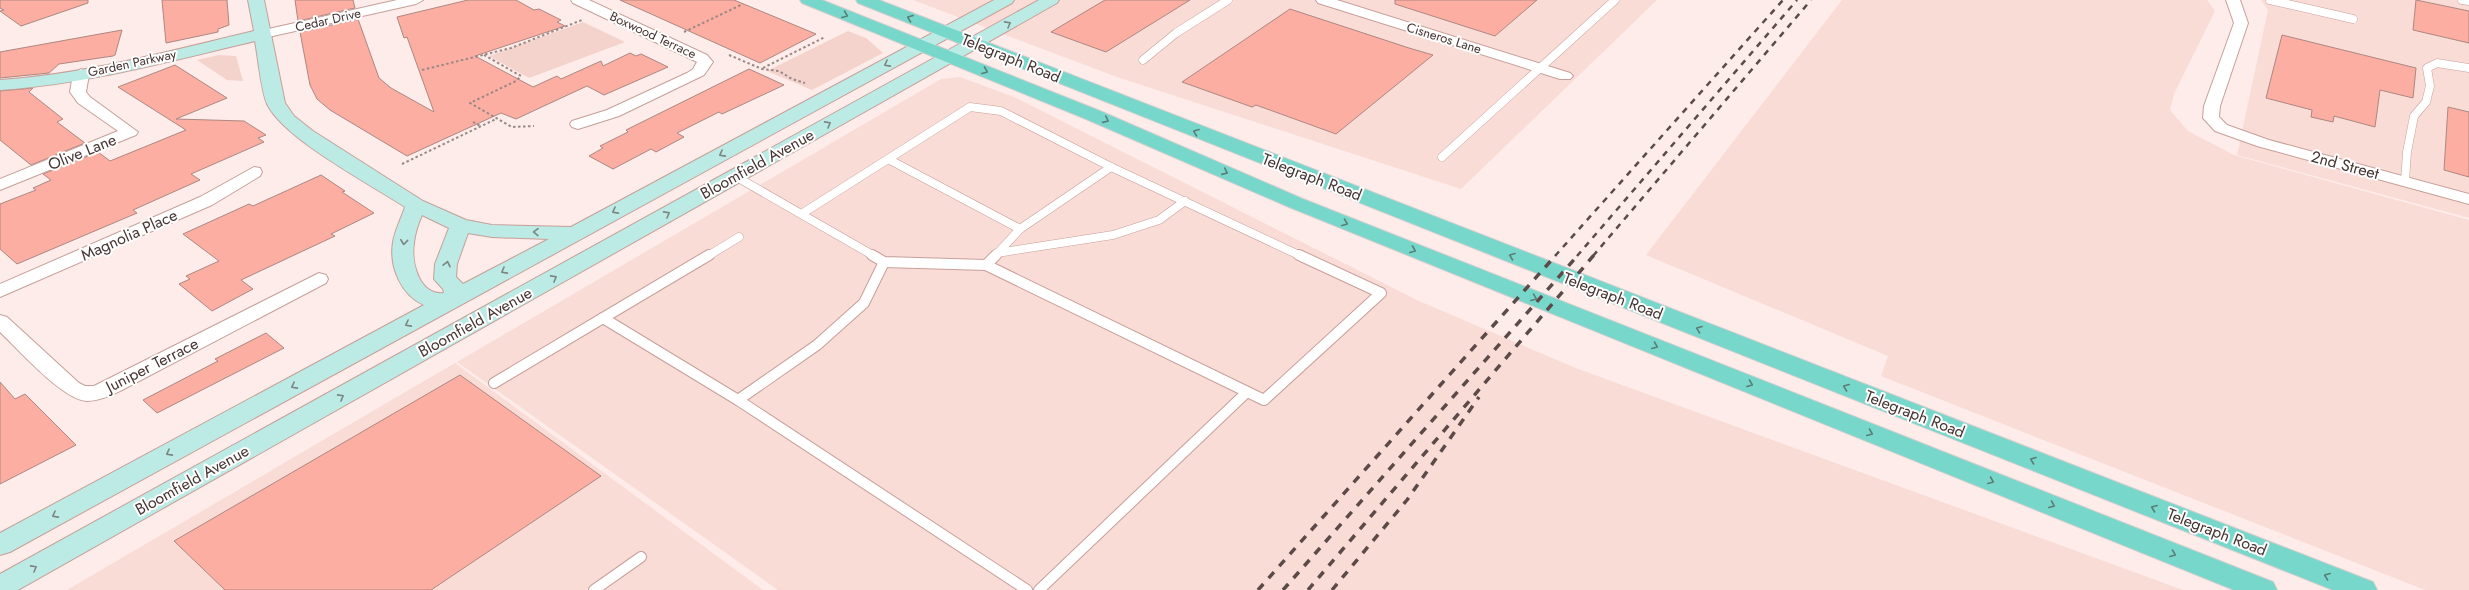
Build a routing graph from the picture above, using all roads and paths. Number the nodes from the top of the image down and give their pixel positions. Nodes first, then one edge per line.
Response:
1 (256, 0) edge
2 (416, 0) edge
3 (578, 0) edge
4 (808, 0) edge
5 (864, 0) edge
6 (1006, 0) edge
7 (1051, 0) edge
8 (1228, 0) edge
9 (1323, 0) edge
10 (1615, 0) edge
11 (2233, 0) edge
12 (2270, 0) edge
13 (2462, 0) edge
14 (2469, 1) edge
15 (743, 4) dead end
16 (2353, 19) dead end
17 (583, 20) dead end
18 (684, 32) dead end
19 (946, 32) junction
20 (264, 34) junction
21 (825, 37) dead end
22 (974, 43) junction
23 (922, 46) junction
24 (729, 55) dead end
25 (484, 56) junction
26 (949, 57) junction
27 (1143, 60) dead end
28 (1540, 68) junction
29 (2469, 68) edge
30 (762, 69) junction
31 (422, 70) dead end
32 (81, 74) junction
33 (1565, 76) dead end
34 (805, 83) dead end
35 (0, 85) edge
36 (496, 118) junction
37 (473, 122) dead end
38 (578, 124) dead end
39 (480, 126) junction
40 (534, 126) dead end
41 (1442, 156) dead end
42 (888, 159) junction
43 (402, 164) dead end
44 (1111, 167) junction
45 (254, 172) dead end
46 (735, 176) junction
47 (2405, 181) junction
48 (0, 185) edge
49 (2469, 199) edge
50 (1185, 201) junction
51 (416, 205) junction
52 (803, 213) junction
53 (460, 225) junction
54 (1020, 229) junction
55 (575, 233) junction
56 (739, 237) dead end
57 (997, 253) junction
58 (884, 262) junction
59 (986, 265) junction
60 (319, 279) dead end
61 (0, 291) edge
62 (455, 298) junction
63 (483, 317) junction
64 (603, 318) junction
65 (0, 321) edge
66 (494, 383) dead end
67 (1247, 392) junction
68 (738, 400) junction
69 (0, 545) edge
70 (641, 557) dead end
71 (0, 587) edge
72 (594, 590) edge
73 (1027, 590) edge
74 (1039, 590) edge
75 (2263, 590) edge
76 (2363, 590) edge

1 - 20 main road
2 - 20 street, Cedar Drive
3 - 38 street, Boxwood Terrace
4 -> 23 main road, Telegraph Road
19 -> 5 main road, Telegraph Road
6 - 19 main road, Bloomfield Avenue
22 -> 7 main road, Bloomfield Avenue
8 - 27 lane
9 - 28 street, Cisneros Lane
10 - 28 lane
11 - 47 street, 2nd Street
12 - 16 lane
13 - 14 lane
15 - 18 path
17 - 25 path
19 - 22 main road, Telegraph Road
19 - 23 main road, Bloomfield Avenue
20 - 32 main road, Garden Parkway
20 - 51 main road
21 - 30 path
22 - 26 main road, Bloomfield Avenue
76 -> 22 main road, Telegraph Road
23 - 26 main road, Telegraph Road
23 -> 55 main road, Bloomfield Avenue
24 - 30 path
25 - 31 path
25 - 36 path
46 -> 26 main road, Bloomfield Avenue
26 -> 75 main road, Telegraph Road
28 - 33 street, Cisneros Lane
28 - 41 lane
29 - 47 lane
30 - 34 path
32 - 35 main road, Garden Parkway
32 - 48 street, Olive Lane
36 - 39 path
36 - 40 path
37 - 39 path
39 - 43 path
42 - 44 lane
42 - 52 lane
42 - 54 lane
44 - 50 lane
44 - 54 lane
45 - 61 street, Magnolia Place
46 - 52 lane
63 -> 46 main road, Bloomfield Avenue
47 - 49 street, 2nd Street
50 - 57 lane
50 - 67 lane
51 - 53 main road
51 -> 62 main road
52 - 58 lane
55 -> 53 main road
62 -> 53 main road
54 - 57 lane
55 -> 62 main road, Bloomfield Avenue
56 - 64 lane
57 - 59 lane
58 - 59 lane
58 - 68 lane
59 - 67 lane
60 - 65 street, Juniper Terrace
62 - 63 main road
62 -> 69 main road, Bloomfield Avenue
71 -> 63 main road, Bloomfield Avenue
64 - 66 lane
64 - 68 lane
67 - 74 lane
68 - 73 lane
70 - 72 lane

